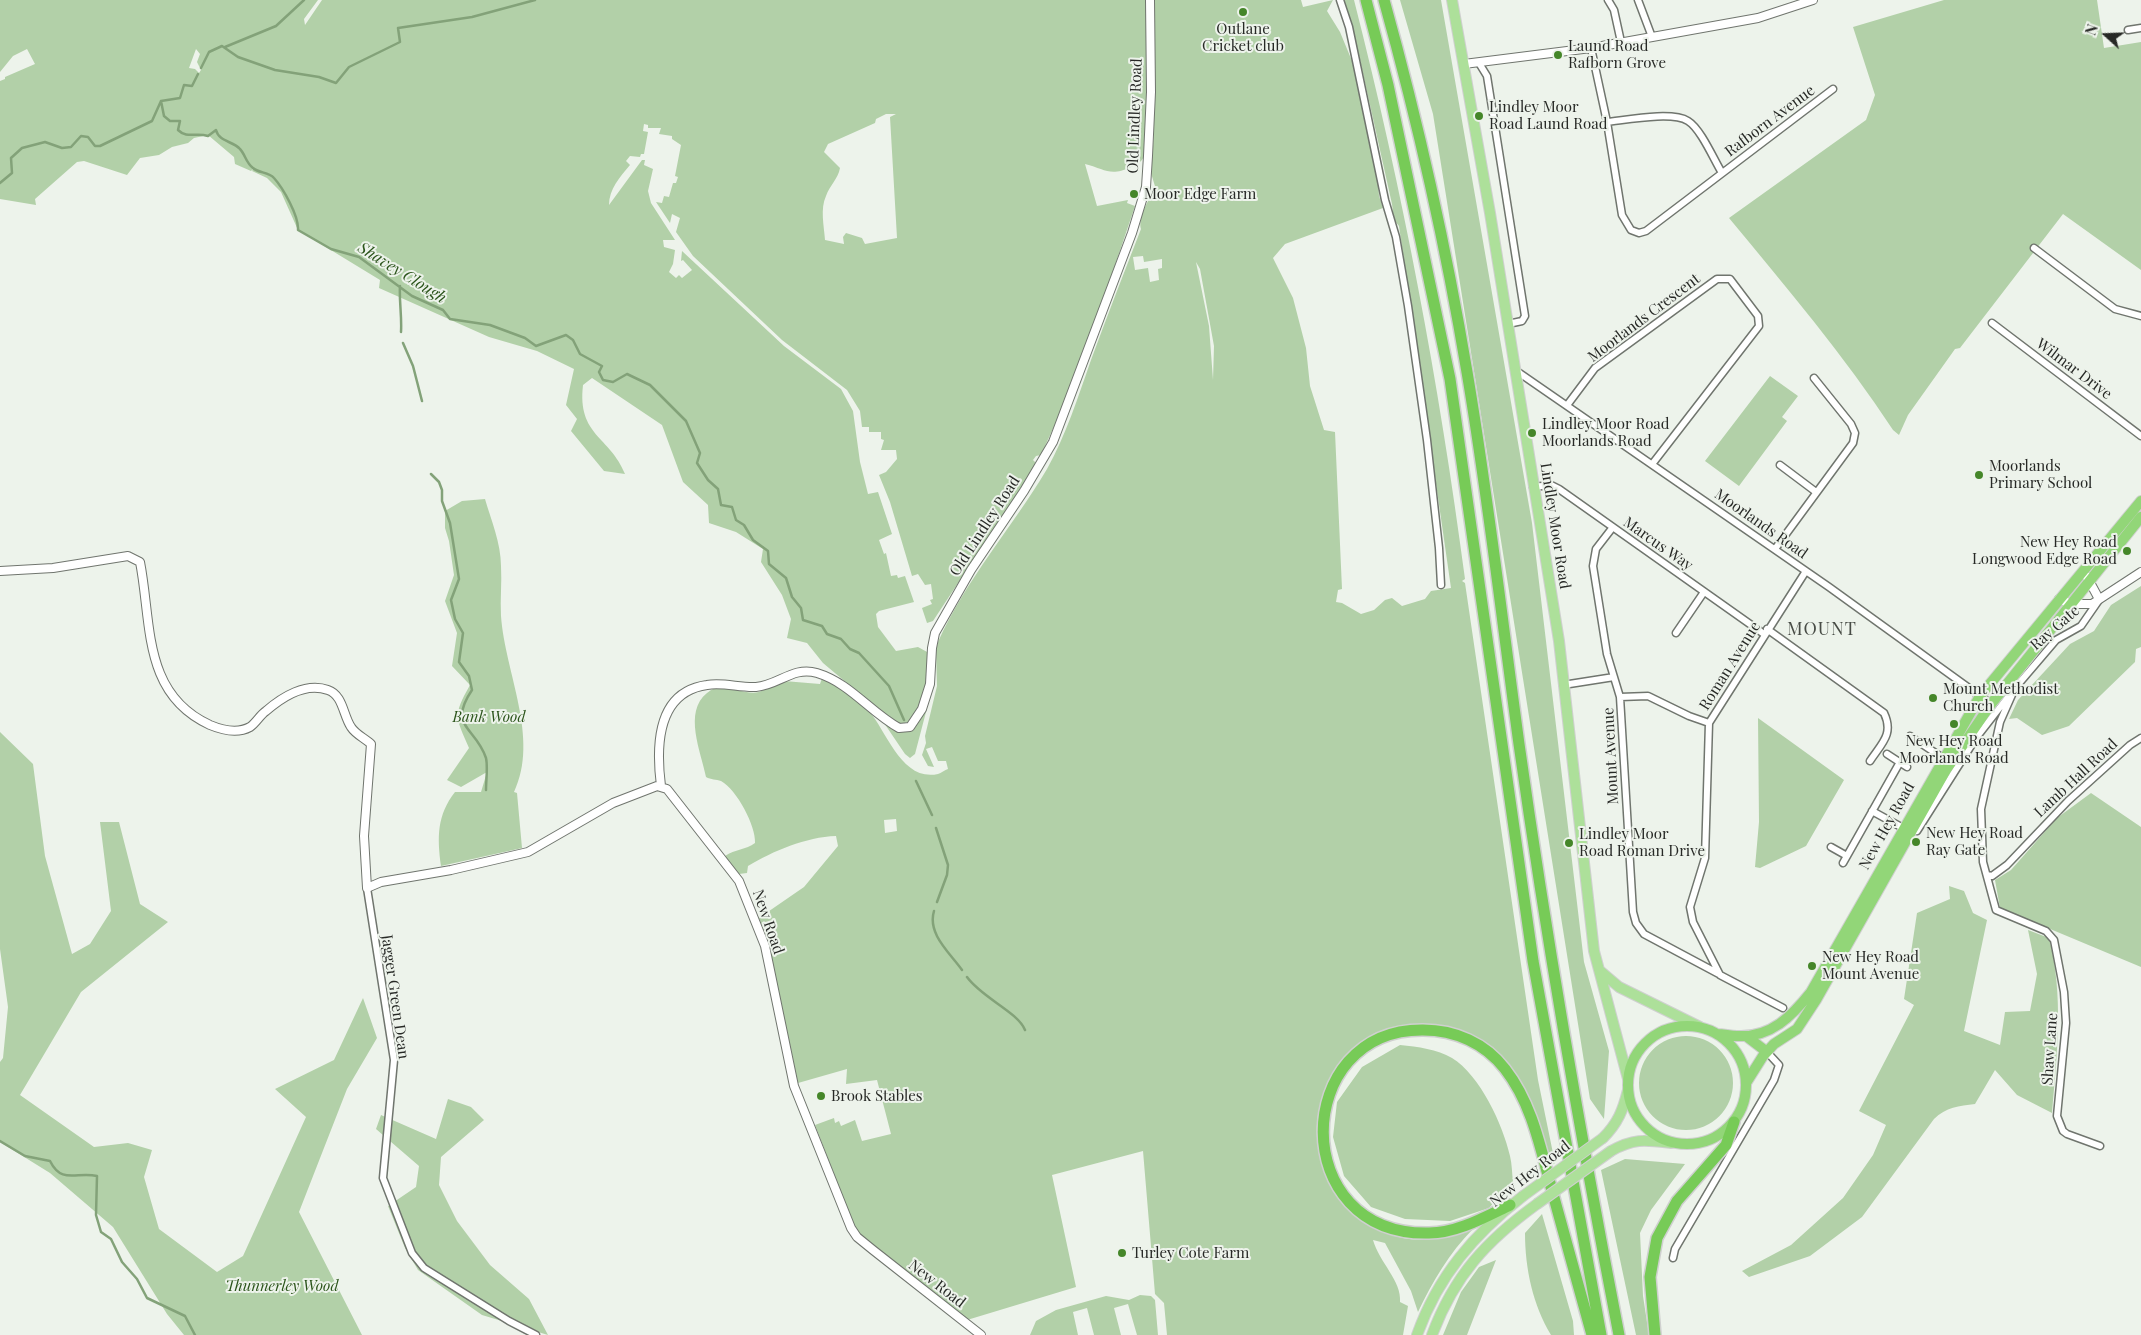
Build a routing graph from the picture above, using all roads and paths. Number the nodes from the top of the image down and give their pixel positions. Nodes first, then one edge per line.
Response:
1 (1150, 0) edge
2 (1340, 0) edge
3 (1366, 0) edge
4 (1384, 0) edge
5 (1452, 0) edge
6 (1608, 0) edge
7 (1638, 0) edge
8 (1813, 0) edge
9 (1796, 2) edge
10 (2141, 28) edge
11 (2128, 30) dead end
12 (1652, 36) junction
13 (1621, 42) junction
14 (1591, 48) junction
15 (1479, 63) junction
16 (1464, 64) junction
17 (1833, 89) dead end
18 (1607, 122) junction
19 (1722, 173) junction
20 (2034, 248) dead end
21 (2141, 316) edge
22 (1992, 323) dead end
23 (1508, 324) junction
24 (1514, 369) junction
25 (1814, 378) dead end
26 (1568, 404) junction
27 (2141, 436) edge
28 (1653, 463) junction
29 (1780, 465) dead end
30 (1533, 487) junction
31 (1816, 492) junction
32 (2141, 501) edge
33 (2141, 517) edge
34 (1612, 527) junction
35 (1775, 549) junction
36 (0, 571) edge
37 (1806, 571) junction
38 (2082, 571) junction
39 (2141, 572) edge
40 (2090, 582) junction
41 (1441, 585) dead end
42 (1704, 592) junction
43 (2099, 599) junction
44 (2059, 600) junction
45 (2071, 604) junction
46 (1676, 632) dead end
47 (1766, 632) junction
48 (1614, 677) junction
49 (1563, 685) junction
50 (2015, 688) junction
51 (1620, 696) junction
52 (1980, 696) junction
53 (1991, 704) junction
54 (1710, 723) junction
55 (1910, 736) dead end
56 (2141, 738) edge
57 (1887, 754) dead end
58 (1942, 758) junction
59 (1870, 760) dead end
60 (1900, 762) junction
61 (1907, 767) dead end
62 (661, 786) junction
63 (1872, 811) junction
64 (1903, 828) junction
65 (1831, 847) dead end
66 (1847, 856) junction
67 (1843, 863) dead end
68 (1987, 875) junction
69 (1885, 877) junction
70 (367, 888) junction
71 (1598, 970) junction
72 (1720, 974) junction
73 (1783, 1008) dead end
74 (1700, 1028) junction
75 (1717, 1034) junction
76 (1746, 1036) junction
77 (1767, 1052) junction
78 (1628, 1079) junction
79 (1746, 1083) junction
80 (1628, 1090) junction
81 (1734, 1122) junction
82 (1671, 1143) junction
83 (2100, 1146) dead end
84 (1510, 1206) junction
85 (1673, 1258) dead end
86 (536, 1335) edge
87 (981, 1335) edge
88 (1417, 1335) edge
89 (1432, 1335) edge
90 (1592, 1335) edge
91 (1601, 1335) edge
92 (1619, 1335) edge
93 (1655, 1335) edge

1 - 62 street, Old Lindley Road
2 - 41 street
3 - 91 highway
4 - 92 highway
5 - 16 main road, Lindley Moor Road
6 - 13 street
7 - 12 street
8 - 9 street
9 - 12 street
10 - 11 street
12 - 13 street
13 - 14 street
14 - 15 street
14 - 18 street
15 - 16 street
15 - 23 street
16 - 23 main road, Lindley Moor Road
17 - 19 street, Rafborn Avenue
18 - 19 street
18 - 19 street, Rafborn Avenue
20 - 21 street
22 - 27 street, Wilmar Drive
23 - 24 main road, Lindley Moor Road
24 - 26 street, Moorlands Road
24 - 30 main road, Lindley Moor Road
25 - 31 street
26 - 28 street, Moorlands Road
26 - 28 street, Moorlands Crescent
28 - 35 street, Moorlands Road
29 - 31 street
30 - 34 street, Marcus Way
30 - 49 main road, Lindley Moor Road
31 - 35 street
32 - 38 highway, New Hey Road
33 - 40 highway, New Hey Road
34 - 42 street, Marcus Way
34 - 48 street, Mount Avenue
35 - 37 street, Moorlands Road
36 - 70 street
37 - 47 street, Roman Avenue
37 - 52 street, Moorlands Road
38 - 40 street
38 - 44 highway, New Hey Road
39 - 43 street
40 - 43 street
40 - 45 highway, New Hey Road
42 - 46 street
42 - 47 street, Marcus Way
43 - 45 street
43 - 50 street, Ray Gate
44 - 45 street
44 - 52 highway, New Hey Road
45 - 53 highway, New Hey Road
47 - 54 street, Roman Avenue
47 - 59 street, Marcus Way
48 - 49 street
48 - 51 street, Mount Avenue
49 - 71 main road, Lindley Moor Road
50 - 68 street, Ray Gate
50 - 69 street, New Hey Road
51 - 54 street
51 - 72 street, Mount Avenue
52 - 53 street, Moorlands Road
52 - 58 highway, New Hey Road
53 - 69 highway, New Hey Road
54 - 72 street, Roman Avenue
55 - 58 street
56 - 68 street, Lamb Hall Road
57 - 60 street
58 - 64 highway, New Hey Road
60 - 61 street
60 - 63 street
62 - 70 street
62 - 87 street, New Road
63 - 64 street
63 - 66 street
64 - 76 highway, New Hey Road
65 - 66 street
66 - 67 street
68 - 83 street, Shaw Lane
69 - 77 highway, New Hey Road
70 - 86 street, Jagger Green Dean
71 - 74 main road
71 - 78 main road, Lindley Moor Road
72 - 73 street
74 - 75 highway
74 - 78 highway
75 - 76 highway, New Hey Road
75 - 79 highway
76 - 77 highway
77 - 79 highway, New Hey Road
77 - 85 street
78 - 80 highway
79 - 81 highway
80 - 82 highway
80 - 84 main road, New Hey Road, bridge
81 - 82 highway
81 - 93 highway
82 - 89 main road, New Hey Road, bridge
84 - 88 main road, New Hey Road
84 - 90 highway

